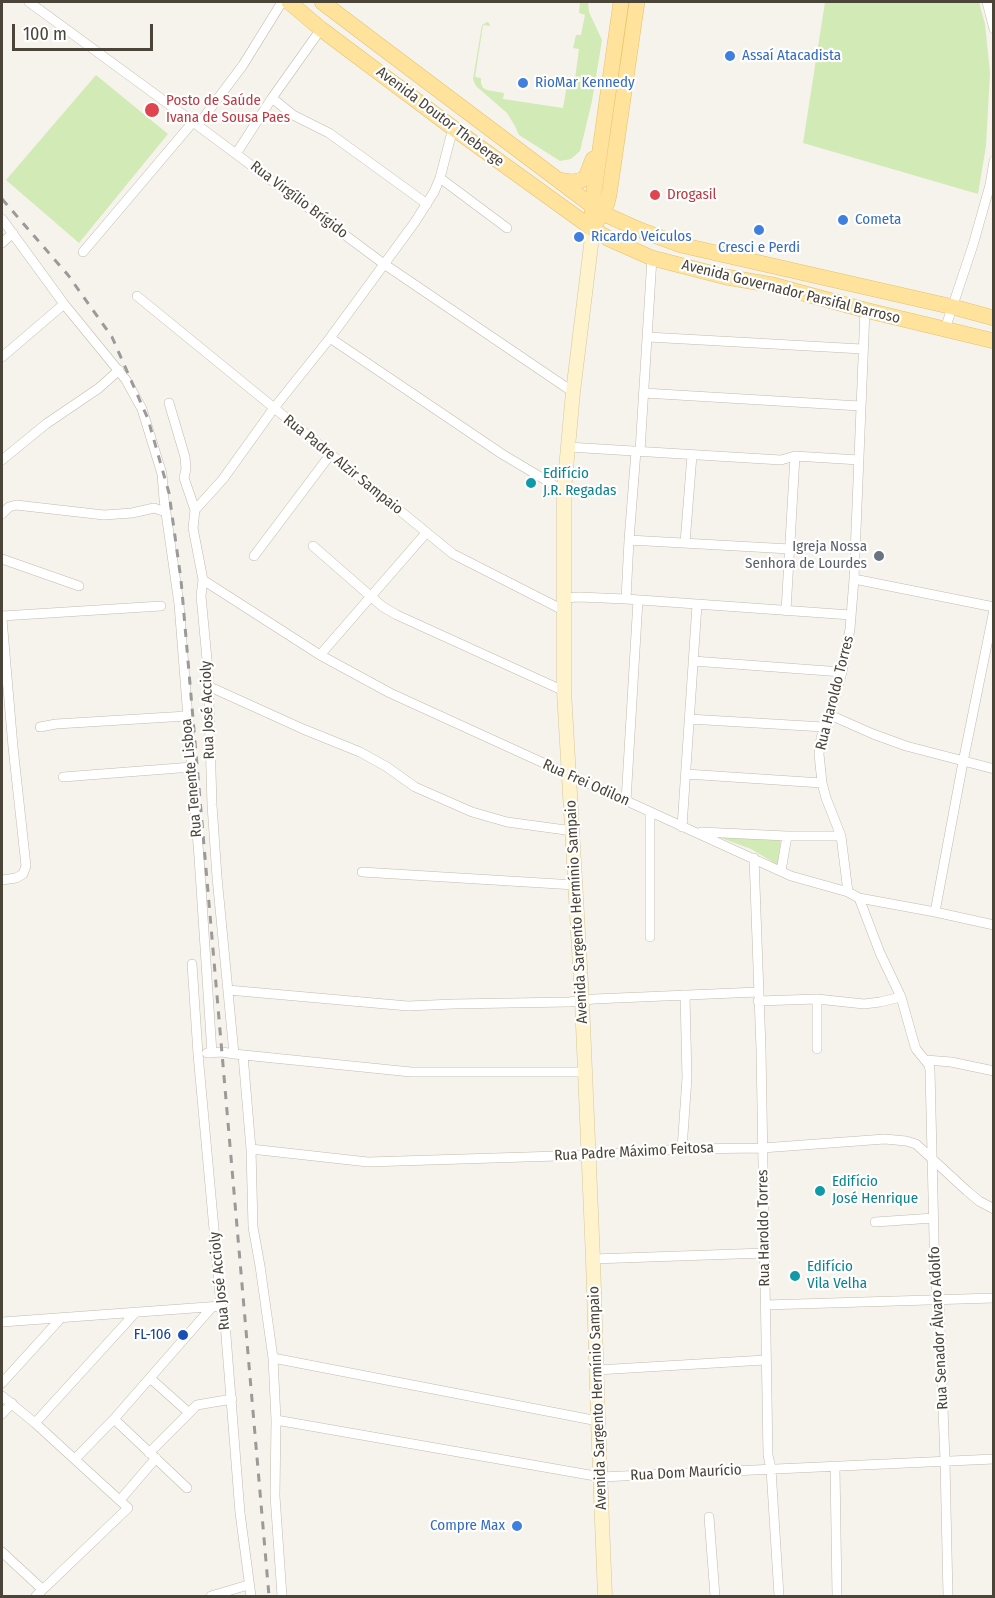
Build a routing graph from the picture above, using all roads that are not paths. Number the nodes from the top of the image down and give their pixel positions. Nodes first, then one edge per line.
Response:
1 (29, 2) edge
2 (282, 2) edge
3 (289, 2) edge
4 (322, 2) edge
5 (621, 2) edge
6 (637, 2) edge
7 (987, 2) edge
8 (321, 29) junction
9 (993, 29) edge
10 (384, 50) junction
11 (371, 67) junction
12 (272, 98) junction
13 (606, 116) junction
14 (196, 123) junction
15 (453, 128) junction
16 (237, 154) junction
17 (993, 161) edge
18 (441, 178) junction
19 (558, 180) junction
20 (427, 204) junction
21 (597, 210) junction
22 (2, 219) edge
23 (507, 228) dead end
24 (592, 229) junction
25 (13, 233) junction
26 (2, 243) edge
27 (84, 252) dead end
28 (652, 258) junction
29 (384, 264) junction
30 (137, 296) dead end
31 (64, 304) junction
32 (953, 307) junction
33 (865, 310) junction
34 (993, 318) edge
35 (945, 329) junction
36 (648, 337) junction
37 (330, 338) junction
38 (993, 341) edge
39 (862, 349) junction
40 (2, 357) edge
41 (119, 370) junction
42 (573, 392) junction
43 (644, 393) junction
44 (169, 403) dead end
45 (860, 406) junction
46 (273, 408) junction
47 (568, 447) junction
48 (638, 451) junction
49 (330, 455) junction
50 (692, 455) junction
51 (795, 456) junction
52 (2, 460) edge
53 (858, 460) junction
54 (564, 492) junction
55 (165, 505) junction
56 (195, 510) junction
57 (2, 514) edge
58 (426, 533) junction
59 (629, 540) junction
60 (685, 543) junction
61 (313, 546) dead end
62 (790, 549) junction
63 (255, 556) dead end
64 (2, 559) edge
65 (854, 579) junction
66 (203, 580) junction
67 (79, 586) dead end
68 (371, 596) junction
69 (626, 599) junction
70 (638, 600) junction
71 (564, 604) junction
72 (698, 605) junction
73 (161, 606) dead end
74 (993, 609) edge
75 (786, 610) junction
76 (850, 615) junction
77 (2, 617) edge
78 (320, 655) junction
79 (693, 661) junction
80 (842, 672) junction
81 (208, 686) junction
82 (564, 691) junction
83 (830, 715) junction
84 (188, 717) junction
85 (689, 718) junction
86 (40, 727) dead end
87 (824, 727) junction
88 (13, 747) junction
89 (2, 748) edge
90 (963, 762) junction
91 (192, 767) junction
92 (993, 769) edge
93 (686, 774) junction
94 (570, 776) junction
95 (63, 777) dead end
96 (822, 783) junction
97 (626, 801) junction
98 (650, 812) junction
99 (682, 826) junction
100 (573, 831) junction
101 (695, 831) junction
102 (787, 836) junction
103 (841, 836) junction
104 (754, 858) junction
105 (781, 871) junction
106 (362, 872) dead end
107 (2, 880) edge
108 (575, 885) junction
109 (848, 892) junction
110 (859, 898) junction
111 (935, 912) junction
112 (993, 925) edge
113 (650, 937) dead end
114 (192, 964) dead end
115 (228, 990) junction
116 (685, 995) junction
117 (758, 996) junction
118 (901, 997) junction
119 (817, 999) junction
120 (582, 1001) junction
121 (817, 1049) dead end
122 (212, 1053) junction
123 (198, 1054) junction
124 (239, 1055) junction
125 (926, 1060) junction
126 (993, 1071) edge
127 (585, 1072) junction
128 (762, 1148) junction
129 (251, 1149) junction
130 (682, 1149) junction
131 (589, 1155) junction
132 (933, 1161) junction
133 (993, 1209) edge
134 (934, 1218) junction
135 (874, 1222) dead end
136 (765, 1253) junction
137 (593, 1258) junction
138 (993, 1298) edge
139 (939, 1300) junction
140 (765, 1305) junction
141 (216, 1307) junction
142 (136, 1312) junction
143 (61, 1318) junction
144 (2, 1322) edge
145 (273, 1358) junction
146 (765, 1360) junction
147 (597, 1370) junction
148 (150, 1378) junction
149 (2, 1383) edge
150 (2, 1396) edge
151 (232, 1399) junction
152 (12, 1403) junction
153 (189, 1412) junction
154 (2, 1414) edge
155 (114, 1419) junction
156 (276, 1420) junction
157 (598, 1420) junction
158 (35, 1423) junction
159 (153, 1456) junction
160 (75, 1459) junction
161 (993, 1459) edge
162 (945, 1461) junction
163 (835, 1467) junction
164 (771, 1469) junction
165 (601, 1477) junction
166 (187, 1488) dead end
167 (120, 1500) junction
168 (709, 1517) dead end
169 (2, 1552) edge
170 (248, 1585) junction
171 (39, 1593) edge
172 (210, 1596) edge
173 (251, 1596) edge
174 (282, 1596) edge
175 (608, 1596) edge
176 (715, 1596) edge
177 (779, 1596) edge
178 (837, 1596) edge
179 (948, 1596) edge

1 - 14 street, Rua Virgílio Brígido
2 - 14 street
3 - 8 main road, Avenida Doutor Theberge
4 - 10 main road, Avenida Doutor Theberge
5 - 13 main road, Avenida Sargento Hermínio Sampaio
6 - 21 main road, Avenida Sargento Hermínio Sampaio
7 - 9 street
8 - 11 main road, Avenida Doutor Theberge
8 - 12 street
10 - 11 main road
10 - 19 main road, Avenida Doutor Theberge
11 - 15 main road, Avenida Doutor Theberge
12 - 16 street
12 - 20 street
13 - 19 main road
13 - 21 main road, Avenida Sargento Hermínio Sampaio
14 - 16 street, Rua Virgílio Brígido
14 - 27 street
15 - 18 street
15 - 24 main road, Avenida Doutor Theberge
16 - 29 street, Rua Virgílio Brígido
17 - 32 street
18 - 20 street
18 - 23 street
19 - 21 main road, Avenida Doutor Theberge
20 - 29 street
21 - 24 main road, Avenida Sargento Hermínio Sampaio
21 - 32 main road, Avenida Governador Parsifal Barroso
22 - 25 street
24 - 28 main road, Avenida Governador Parsifal Barroso
24 - 42 main road, Avenida Sargento Hermínio Sampaio
25 - 26 street
25 - 31 street
28 - 33 main road, Avenida Governador Parsifal Barroso
28 - 36 street
29 - 37 street
29 - 42 street, Rua Virgílio Brígido
30 - 46 street, Rua Padre Alzir Sampaio
31 - 40 street
31 - 41 street
32 - 34 main road, Avenida Governador Parsifal Barroso
32 - 35 street
33 - 35 main road, Avenida Governador Parsifal Barroso
33 - 39 street, Rua Haroldo Torres
35 - 38 main road, Avenida Governador Parsifal Barroso
36 - 39 street
36 - 43 street
37 - 46 street
37 - 54 street
39 - 45 street, Rua Haroldo Torres
41 - 52 street
41 - 55 street, Rua Tenente Lisboa
42 - 47 main road, Avenida Sargento Hermínio Sampaio
43 - 45 street
43 - 48 street
44 - 56 street, Rua José Accioly
45 - 53 street, Rua Haroldo Torres
46 - 49 street, Rua Padre Alzir Sampaio
46 - 56 street
47 - 48 street
47 - 54 main road, Avenida Sargento Hermínio Sampaio
48 - 50 street
48 - 59 street
49 - 58 street, Rua Padre Alzir Sampaio
49 - 63 street
50 - 51 street
50 - 60 street
51 - 53 street
51 - 62 street
53 - 65 street, Rua Haroldo Torres
54 - 71 main road, Avenida Sargento Hermínio Sampaio
55 - 57 street
55 - 84 street, Rua Tenente Lisboa
56 - 66 street, Rua José Accioly
58 - 68 street
58 - 71 street, Rua Padre Alzir Sampaio
59 - 60 street
59 - 69 street
60 - 62 street
61 - 68 street
62 - 75 street
64 - 67 street
65 - 74 street
65 - 76 street, Rua Haroldo Torres
66 - 78 street, Rua Frei Odilon
66 - 81 street, Rua José Accioly
68 - 78 street
68 - 82 street
69 - 70 street
69 - 71 street
70 - 72 street
70 - 97 street
71 - 82 main road, Avenida Sargento Hermínio Sampaio
72 - 75 street
72 - 79 street
73 - 77 street
74 - 90 street
75 - 76 street
76 - 80 street, Rua Haroldo Torres
77 - 88 street
78 - 94 street, Rua Frei Odilon
79 - 80 street
79 - 85 street
80 - 83 street, Rua Haroldo Torres
81 - 100 street
81 - 115 street, Rua José Accioly
82 - 94 main road, Avenida Sargento Hermínio Sampaio
83 - 87 street, Rua Haroldo Torres
83 - 90 street
84 - 86 street
84 - 91 street, Rua Tenente Lisboa
85 - 87 street
85 - 93 street
87 - 96 street, Rua Haroldo Torres
88 - 89 street
88 - 107 street
90 - 92 street
90 - 111 street
91 - 95 street
91 - 122 street, Rua Tenente Lisboa
93 - 96 street
93 - 99 street
94 - 97 street, Rua Frei Odilon
94 - 100 main road, Avenida Sargento Hermínio Sampaio
96 - 103 street, Rua Haroldo Torres
97 - 98 street, Rua Frei Odilon
98 - 99 street, Rua Frei Odilon
98 - 113 street
99 - 101 street, Rua Frei Odilon
100 - 108 main road, Avenida Sargento Hermínio Sampaio
101 - 102 street
101 - 104 street, Rua Frei Odilon
102 - 103 street
102 - 105 street
103 - 109 street, Rua Haroldo Torres
104 - 105 street, Rua Frei Odilon
104 - 117 street, Rua Haroldo Torres
105 - 109 street, Rua Frei Odilon
106 - 108 street
108 - 120 main road, Avenida Sargento Hermínio Sampaio
109 - 110 street, Rua Frei Odilon
110 - 111 street, Rua Frei Odilon
110 - 118 street, Rua Senador Álvaro Adolfo
111 - 112 street, Rua Frei Odilon
114 - 123 street, Rua José Accioly
115 - 120 street
115 - 124 street, Rua José Accioly
116 - 117 street
116 - 120 street
116 - 130 street
117 - 119 street
117 - 128 street, Rua Haroldo Torres
118 - 119 street
118 - 125 street, Rua Senador Álvaro Adolfo
119 - 121 street
120 - 127 main road, Avenida Sargento Hermínio Sampaio
122 - 123 street
122 - 124 street
123 - 141 street, Rua José Accioly
124 - 127 street
124 - 129 street, Rua José Accioly
125 - 126 street
125 - 132 street, Rua Senador Álvaro Adolfo
127 - 131 main road, Avenida Sargento Hermínio Sampaio
128 - 130 street, Rua Padre Máximo Feitosa
128 - 132 street, Rua Padre Máximo Feitosa
128 - 136 street, Rua Haroldo Torres
129 - 131 street, Rua Padre Máximo Feitosa
129 - 145 street, Rua José Accioly
130 - 131 street, Rua Padre Máximo Feitosa
131 - 137 main road, Avenida Sargento Hermínio Sampaio
132 - 133 street, Rua Padre Máximo Feitosa
132 - 134 street, Rua Senador Álvaro Adolfo
134 - 135 street
134 - 139 street, Rua Senador Álvaro Adolfo
136 - 137 street
136 - 140 street, Rua Haroldo Torres
137 - 147 main road, Avenida Sargento Hermínio Sampaio
138 - 139 street
139 - 140 street
139 - 162 street, Rua Senador Álvaro Adolfo
140 - 146 street, Rua Haroldo Torres
141 - 142 street
141 - 148 street
141 - 151 street, Rua José Accioly
142 - 143 street
142 - 158 street
143 - 144 street
143 - 149 street
145 - 156 street, Rua José Accioly
145 - 157 street
146 - 147 street
146 - 164 street, Rua Haroldo Torres
147 - 157 main road, Avenida Sargento Hermínio Sampaio
148 - 153 street
148 - 155 street
150 - 152 street
151 - 153 street
151 - 170 street, Rua José Accioly
152 - 154 street
152 - 158 street
153 - 159 street
155 - 159 street
155 - 160 street
156 - 165 street, Rua Dom Maurício
156 - 174 street, Rua José Accioly
157 - 165 main road, Avenida Sargento Hermínio Sampaio
158 - 160 street
159 - 166 street
159 - 167 street
160 - 167 street
161 - 162 street, Rua Dom Maurício
162 - 163 street, Rua Dom Maurício
162 - 179 street, Rua Senador Álvaro Adolfo
163 - 164 street, Rua Dom Maurício
163 - 178 street
164 - 165 street, Rua Dom Maurício
164 - 177 street, Rua Haroldo Torres
165 - 175 main road, Avenida Sargento Hermínio Sampaio
167 - 171 street
168 - 176 street
169 - 171 street
170 - 172 street
170 - 173 street, Rua José Accioly

